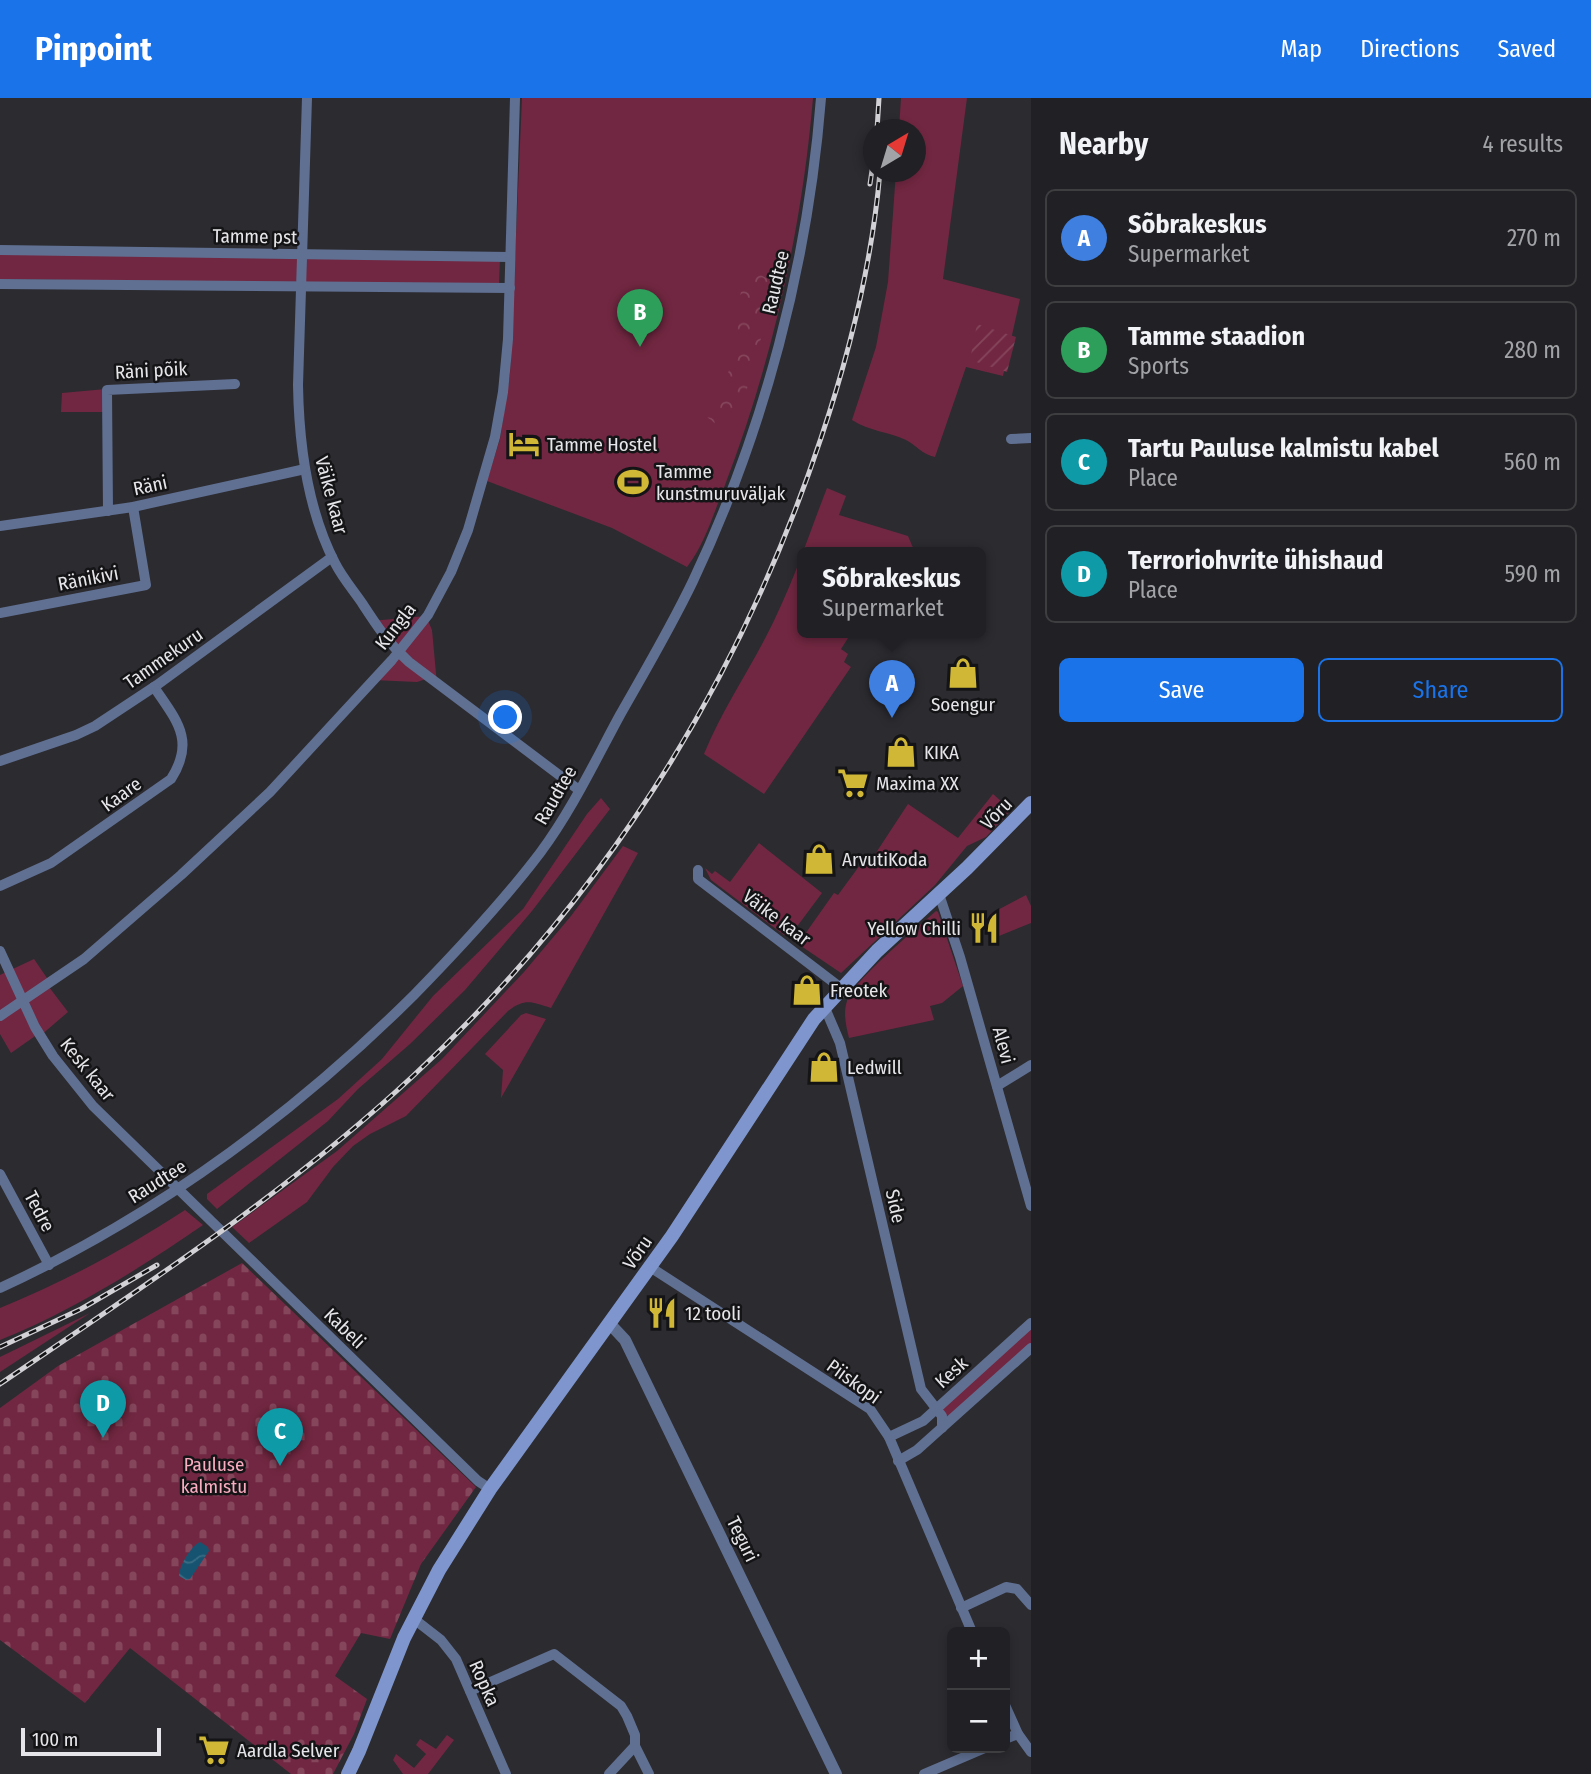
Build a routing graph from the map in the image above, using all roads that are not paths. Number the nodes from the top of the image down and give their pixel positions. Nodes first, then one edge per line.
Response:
1 (307, 98) edge
2 (515, 98) edge
3 (821, 98) edge
4 (0, 250) edge
5 (303, 254) junction
6 (510, 257) junction
7 (0, 284) edge
8 (303, 285) junction
9 (510, 288) junction
10 (235, 384) dead end
11 (1031, 438) edge
12 (1011, 439) dead end
13 (305, 469) junction
14 (133, 507) junction
15 (108, 511) junction
16 (0, 526) edge
17 (332, 557) junction
18 (0, 613) edge
19 (398, 652) junction
20 (153, 687) junction
21 (0, 761) edge
22 (579, 790) junction
23 (1030, 808) edge
24 (698, 870) dead end
25 (0, 886) edge
26 (939, 894) junction
27 (0, 951) edge
28 (841, 988) junction
29 (22, 1002) junction
30 (825, 1008) junction
31 (0, 1016) edge
32 (1031, 1065) edge
33 (997, 1086) junction
34 (0, 1174) edge
35 (178, 1189) junction
36 (1031, 1206) edge
37 (49, 1265) junction
38 (650, 1267) junction
39 (0, 1288) edge
40 (1031, 1323) edge
41 (610, 1324) junction
42 (1031, 1348) edge
43 (937, 1408) junction
44 (942, 1428) junction
45 (889, 1437) junction
46 (898, 1461) junction
47 (490, 1489) junction
48 (1031, 1605) edge
49 (961, 1608) junction
50 (414, 1619) junction
51 (970, 1627) edge
52 (470, 1691) junction
53 (1010, 1716) edge
54 (1018, 1734) junction
55 (1010, 1737) edge
56 (635, 1746) junction
57 (1031, 1752) edge
58 (973, 1753) edge
59 (348, 1774) edge
60 (506, 1774) edge
61 (609, 1774) edge
62 (649, 1774) edge
63 (836, 1774) edge
64 (924, 1774) edge

1 - 5 street, Väike kaar
2 - 6 street, Kungla
3 - 22 street, Raudtee
4 - 5 street, Tamme pst
5 - 6 street, Tamme pst
5 - 8 street, Väike kaar
6 - 9 street, Kungla
7 - 8 street
8 - 9 street
8 - 13 street, Väike kaar
9 - 19 street, Kungla
10 - 15 street, Räni põik
11 - 12 street
13 - 14 street, Räni
13 - 17 street, Väike kaar
14 - 15 street, Räni
14 - 18 street, Ränikivi
15 - 16 street, Räni
17 - 19 street, Väike kaar
17 - 20 street, Tammekuru
19 - 22 street, Väike kaar
19 - 29 street, Kungla
20 - 21 street, Tammekuru
20 - 25 street, Kaare
22 - 35 street, Raudtee
23 - 26 main road, Võru
24 - 28 street, Väike kaar
26 - 28 main road, Võru
26 - 33 street, Alevi
27 - 29 street, Kesk kaar
28 - 30 main road, Võru
29 - 31 street, Kungla
29 - 35 street, Kesk kaar
30 - 38 main road, Võru
30 - 43 street, Side
32 - 33 street
33 - 36 street, Alevi
34 - 37 street, Tedre
35 - 37 street, Raudtee
35 - 47 street, Kabeli
37 - 39 street, Raudtee
38 - 41 main road, Võru
38 - 45 street, Piiskopi
40 - 43 street, Kesk
41 - 47 main road, Võru
41 - 63 street, Teguri
42 - 44 street, Kesk
43 - 44 street, Side
43 - 45 street, Kesk
44 - 46 street, Kesk
45 - 46 street, Piiskopi
46 - 49 street, Piiskopi
47 - 50 main road, Võru
48 - 49 street
49 - 51 street, Piiskopi
50 - 52 street, Ropka
50 - 59 main road, Võru
52 - 56 street
52 - 60 street, Ropka
53 - 54 street
54 - 55 street
54 - 57 street
56 - 61 street
56 - 62 street
58 - 64 street

